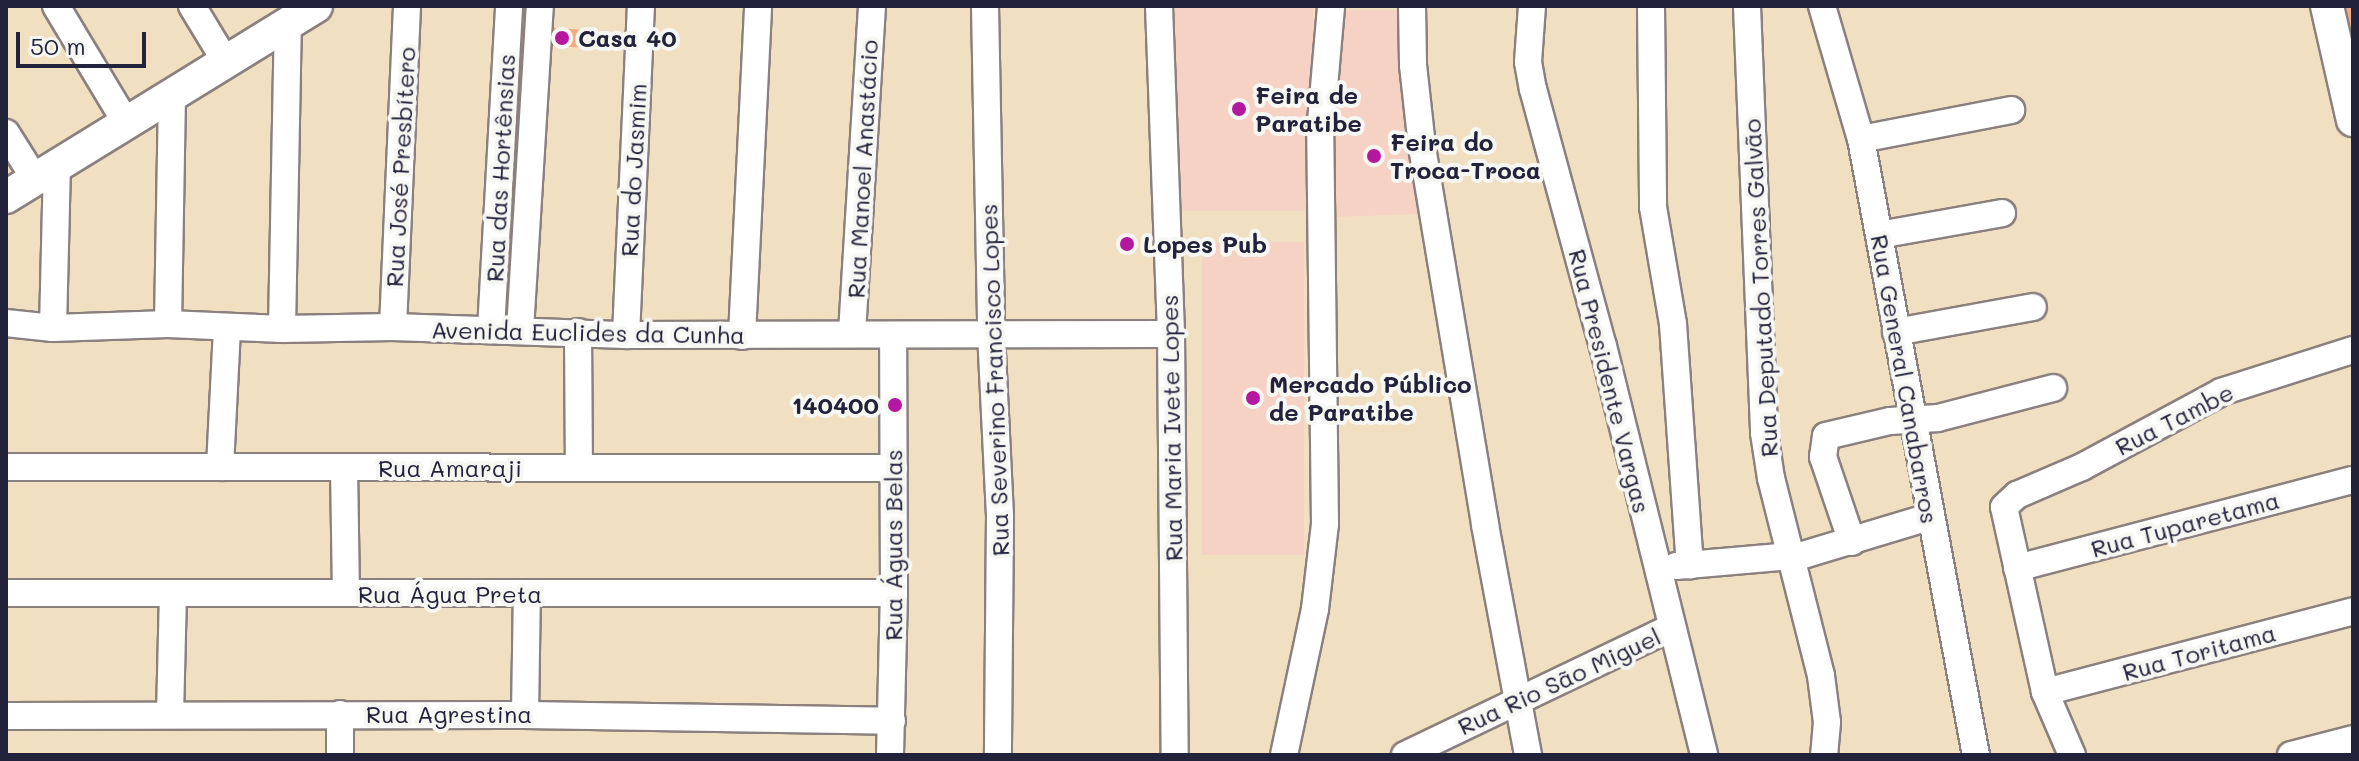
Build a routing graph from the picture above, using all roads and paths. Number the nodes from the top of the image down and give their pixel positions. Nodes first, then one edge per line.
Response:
1 (56, 6) edge
2 (192, 6) edge
3 (316, 6) edge
4 (407, 6) edge
5 (509, 6) edge
6 (540, 6) edge
7 (641, 6) edge
8 (758, 6) edge
9 (872, 6) edge
10 (985, 6) edge
11 (1159, 6) edge
12 (1331, 6) edge
13 (1412, 6) edge
14 (1532, 6) edge
15 (1651, 6) edge
16 (1747, 6) edge
17 (1822, 6) edge
18 (2327, 6) edge
19 (288, 21) junction
20 (226, 62) junction
21 (172, 97) junction
22 (2011, 110) dead end
23 (2353, 120) edge
24 (127, 124) junction
25 (6, 133) edge
26 (1861, 139) junction
27 (46, 172) junction
28 (6, 197) edge
29 (2002, 213) dead end
30 (1879, 235) junction
31 (2033, 307) dead end
32 (6, 323) edge
33 (168, 324) junction
34 (227, 327) junction
35 (393, 327) junction
36 (53, 328) junction
37 (282, 329) junction
38 (491, 330) junction
39 (520, 330) junction
40 (578, 332) junction
41 (991, 332) junction
42 (1896, 332) junction
43 (852, 333) junction
44 (1171, 334) junction
45 (626, 335) junction
46 (742, 336) junction
47 (893, 336) junction
48 (2353, 350) edge
49 (2053, 388) dead end
50 (1913, 420) junction
51 (6, 467) edge
52 (220, 467) junction
53 (344, 467) junction
54 (579, 468) junction
55 (894, 468) junction
56 (2353, 480) edge
57 (1929, 517) junction
58 (1852, 542) junction
59 (1791, 556) junction
60 (1690, 565) junction
61 (1656, 567) junction
62 (2017, 568) junction
63 (6, 593) edge
64 (346, 593) junction
65 (894, 593) junction
66 (173, 594) junction
67 (527, 594) junction
68 (2353, 611) edge
69 (1670, 628) junction
70 (2045, 692) junction
71 (1519, 700) junction
72 (340, 714) junction
73 (170, 715) junction
74 (525, 715) junction
75 (6, 716) edge
76 (892, 721) junction
77 (2353, 739) edge
78 (340, 755) edge
79 (890, 755) edge
80 (998, 755) edge
81 (1175, 755) edge
82 (1284, 755) edge
83 (1405, 755) edge
84 (1528, 755) edge
85 (1704, 755) edge
86 (1824, 755) edge
87 (1976, 755) edge
88 (2072, 755) edge
89 (2291, 755) edge

1 - 24 street
2 - 20 street
3 - 19 main road
4 - 35 street, Rua José Presbítero
5 - 38 street, Rua das Hortênsias
6 - 39 street, Rua das Hortênsias
7 - 45 street, Rua do Jasmim
8 - 46 street
9 - 43 street, Rua Manoel Anastácio
10 - 41 street, Rua Severino Francisco Lopes
11 - 44 street, Rua Maria Ivete Lopes
12 - 82 street
13 - 71 street
14 - 61 street, Rua Presidente Vargas
15 - 60 street
16 - 59 street, Rua Deputado Torres Galvão
17 - 26 street, Rua General Canabarros
18 - 23 main road
19 - 20 main road
19 - 37 street
20 - 21 main road
21 - 24 main road
21 - 33 street
22 - 26 street
24 - 27 main road
25 - 27 street
26 - 30 street, Rua General Canabarros
27 - 28 main road
27 - 36 street
29 - 30 street
30 - 42 street, Rua General Canabarros
31 - 42 street
32 - 36 street, Avenida Euclides da Cunha
33 - 34 street, Avenida Euclides da Cunha
33 - 36 street, Avenida Euclides da Cunha
34 - 37 street, Avenida Euclides da Cunha
34 - 52 street
35 - 37 street, Avenida Euclides da Cunha
35 - 38 street, Avenida Euclides da Cunha
38 - 39 street, Avenida Euclides da Cunha
39 - 40 street, Avenida Euclides da Cunha
40 - 45 street, Avenida Euclides da Cunha
40 - 54 street
41 - 44 street, Avenida Euclides da Cunha
41 - 47 street, Avenida Euclides da Cunha
41 - 80 street, Rua Severino Francisco Lopes
42 - 50 street, Rua General Canabarros
43 - 46 street, Avenida Euclides da Cunha
43 - 47 street, Avenida Euclides da Cunha
44 - 81 street, Rua Maria Ivete Lopes
45 - 46 street, Avenida Euclides da Cunha
47 - 55 street, Rua Águas Belas
48 - 62 street, Rua Tambe
49 - 50 street
50 - 57 street, Rua General Canabarros
50 - 58 street
51 - 52 street, Rua Amaraji
52 - 53 street, Rua Amaraji
53 - 54 street, Rua Amaraji
53 - 64 street
54 - 55 street, Rua Amaraji
55 - 65 street, Rua Águas Belas
56 - 62 street, Rua Tuparetama
57 - 58 street
57 - 87 street, Rua General Canabarros
58 - 59 street
59 - 60 street
59 - 86 street, Rua Deputado Torres Galvão
60 - 61 street
61 - 69 street, Rua Presidente Vargas
62 - 70 street
63 - 66 street, Rua Água Preta
64 - 66 street, Rua Água Preta
64 - 67 street, Rua Água Preta
65 - 67 street, Rua Água Preta
65 - 76 street, Rua Águas Belas
66 - 73 street
67 - 74 street
68 - 70 street, Rua Toritama
69 - 71 street, Rua Rio São Miguel
69 - 85 street, Rua Presidente Vargas
70 - 88 street
71 - 83 street, Rua Rio São Miguel
71 - 84 street
72 - 73 street, Rua Agrestina
72 - 74 street, Rua Agrestina
72 - 78 street
73 - 75 street, Rua Agrestina
74 - 76 street, Rua Agrestina
76 - 79 street, Rua Águas Belas
77 - 89 street

